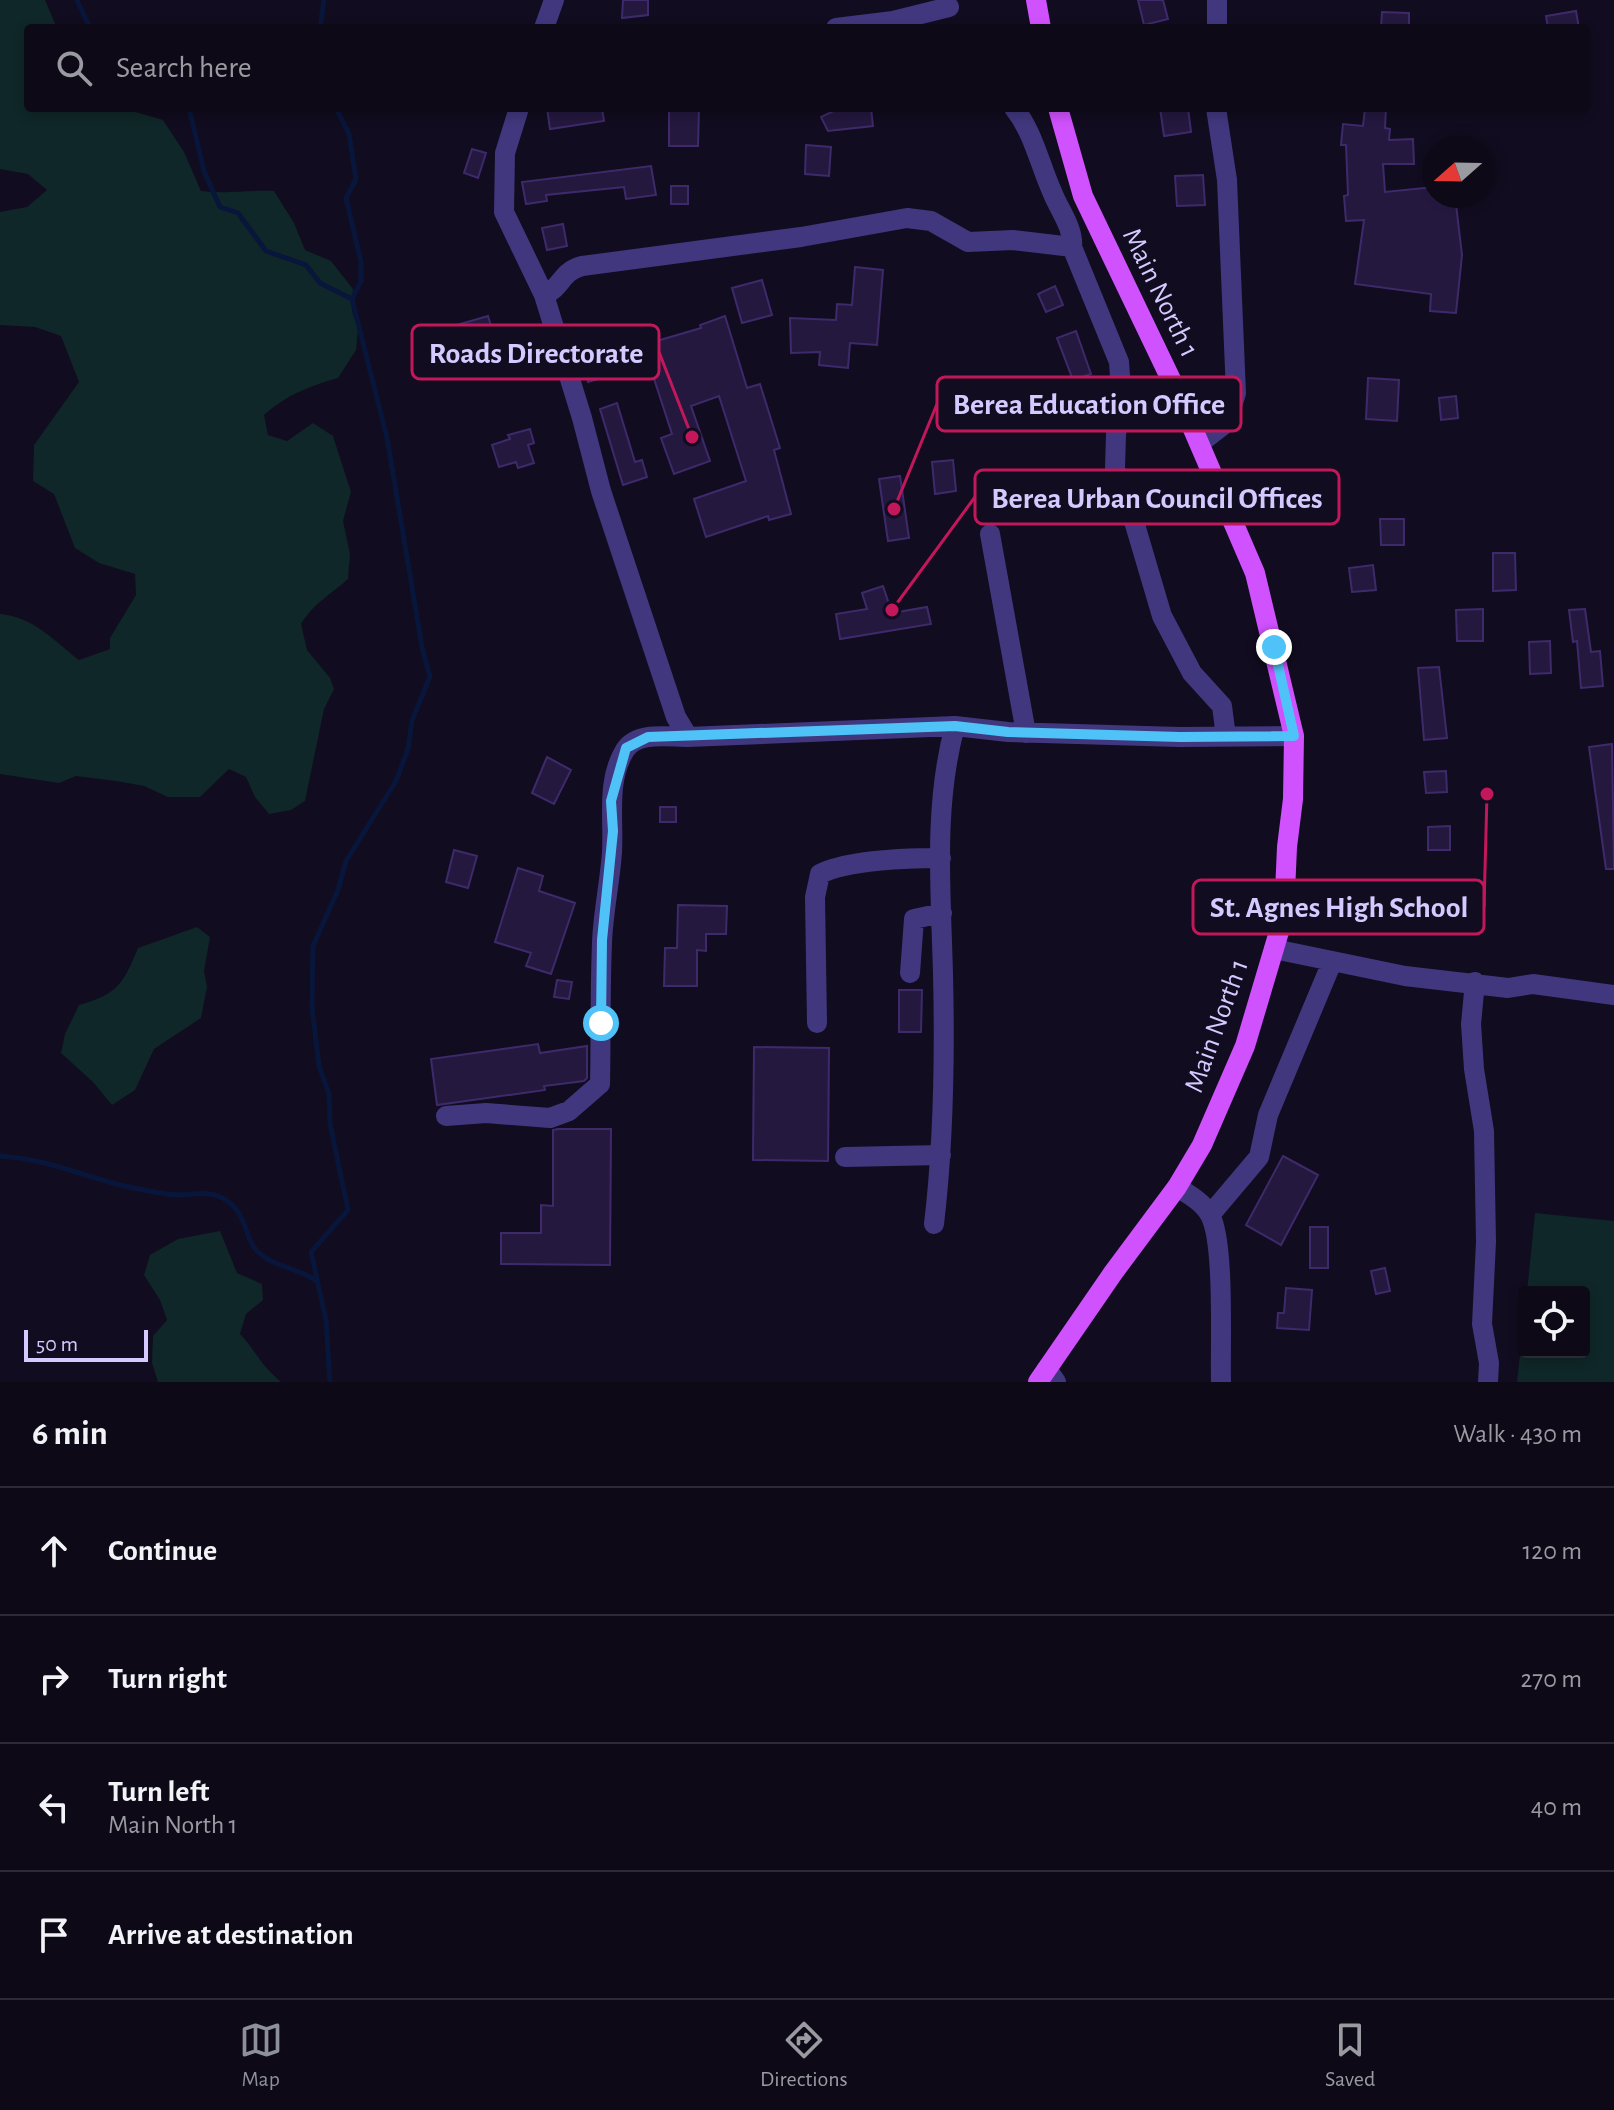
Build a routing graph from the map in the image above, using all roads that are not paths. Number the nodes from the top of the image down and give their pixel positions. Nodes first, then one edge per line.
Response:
1 (554, 0) edge
2 (1036, 0) edge
3 (1217, 0) edge
4 (949, 11) edge
5 (545, 24) edge
6 (869, 24) edge
7 (1040, 24) edge
8 (1217, 24) edge
9 (518, 112) edge
10 (1016, 112) edge
11 (1059, 112) edge
12 (1217, 112) edge
13 (1072, 247) junction
14 (544, 295) junction
15 (1200, 443) junction
16 (990, 534) dead end
17 (955, 726) junction
18 (1026, 733) junction
19 (1294, 736) junction
20 (688, 737) junction
21 (1226, 737) junction
22 (941, 858) junction
23 (942, 913) junction
24 (1274, 949) junction
25 (1332, 962) junction
26 (910, 973) dead end
27 (1475, 982) junction
28 (1614, 995) edge
29 (817, 1023) dead end
30 (446, 1116) dead end
31 (941, 1155) junction
32 (845, 1157) dead end
33 (1177, 1187) junction
34 (1210, 1215) junction
35 (934, 1224) dead end
36 (1047, 1378) edge
37 (1221, 1382) edge
38 (1488, 1382) edge

1 - 5 street
2 - 7 main road
3 - 8 street
4 - 6 street
9 - 14 street
10 - 13 street
11 - 15 main road, Main North 1
12 - 15 street
13 - 14 street
13 - 21 street
14 - 20 street
15 - 19 main road, Main North 1
16 - 18 street
17 - 18 street
17 - 20 street
17 - 22 street
18 - 21 street
19 - 21 street
19 - 24 main road, Main North 1
20 - 30 street
22 - 23 street
22 - 29 street
23 - 26 street
23 - 31 street
24 - 25 street
24 - 33 main road, Main North 1
25 - 27 street
25 - 34 street
27 - 28 street
27 - 38 street
31 - 32 street
31 - 35 street
33 - 34 street
33 - 36 main road, Main North 1
34 - 37 street

